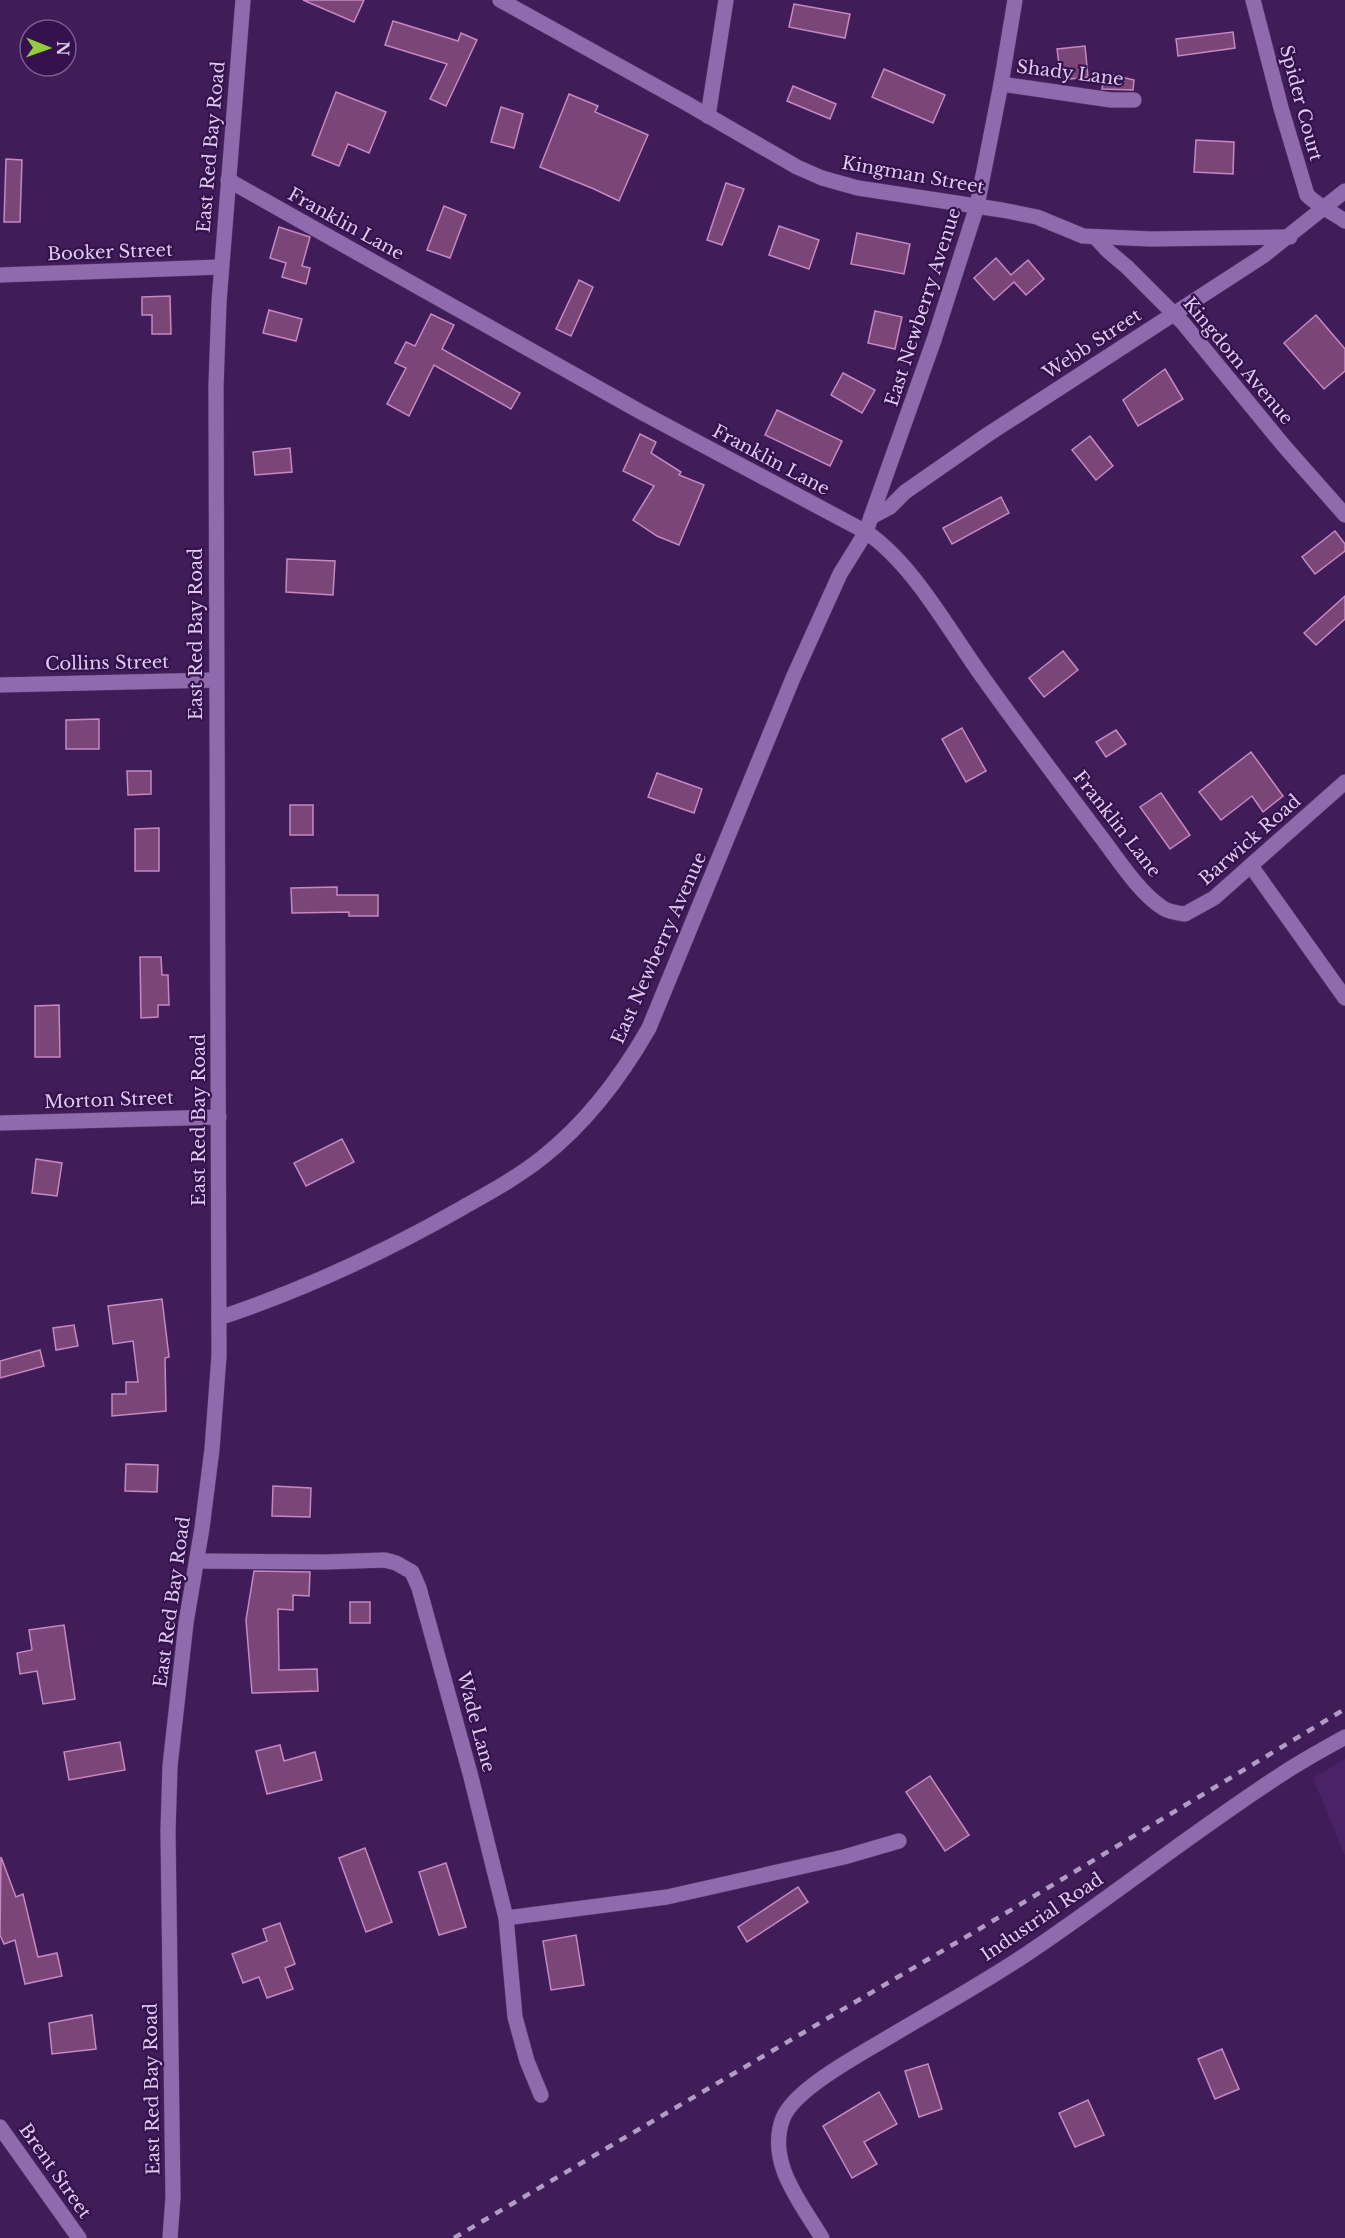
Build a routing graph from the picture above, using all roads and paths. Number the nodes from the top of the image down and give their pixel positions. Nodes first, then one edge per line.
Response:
1 (243, 0) edge
2 (500, 0) edge
3 (726, 0) edge
4 (1015, 0) edge
5 (1253, 0) edge
6 (1001, 84) junction
7 (1134, 100) dead end
8 (708, 116) junction
9 (228, 180) junction
10 (1345, 191) edge
11 (977, 206) junction
12 (1324, 206) junction
13 (1345, 221) edge
14 (1095, 237) junction
15 (1290, 237) junction
16 (221, 267) junction
17 (0, 275) edge
18 (1174, 314) junction
19 (1345, 515) edge
20 (871, 517) junction
21 (866, 532) junction
22 (215, 680) junction
23 (0, 685) edge
24 (1345, 782) edge
25 (1251, 866) junction
26 (1174, 913) joint
27 (1345, 998) edge
28 (219, 1117) junction
29 (0, 1123) edge
30 (219, 1318) junction
31 (197, 1561) junction
32 (1345, 1737) edge
33 (899, 1841) dead end
34 (506, 1918) junction
35 (541, 2095) dead end
36 (0, 2127) edge
37 (79, 2238) edge
38 (170, 2238) edge
39 (822, 2238) edge

1 - 9 street, East Red Bay Road
2 - 8 street, Kingman Street
3 - 8 street
4 - 6 street, East Newberry Avenue
5 - 12 street, Spider Court
6 - 7 street, Shady Lane
6 - 11 street, East Newberry Avenue
8 - 11 street, Kingman Street
9 - 16 street, East Red Bay Road
9 - 21 street, Franklin Lane
10 - 12 street, Webb Street
11 - 14 street, Kingman Street
11 - 20 street, East Newberry Avenue
12 - 13 street, Spider Court
12 - 15 street, Webb Street
14 - 15 street, Kingman Street
14 - 18 street, Kingdom Avenue
15 - 18 street, Webb Street
16 - 17 street, Booker Street
16 - 22 street, East Red Bay Road
18 - 19 street, Kingdom Avenue
18 - 20 street, Webb Street
20 - 21 street
21 - 26 street, Franklin Lane
21 - 30 street, East Newberry Avenue
22 - 23 street, Collins Street
22 - 28 street, East Red Bay Road
24 - 25 street, Barwick Road
25 - 26 street, Barwick Road
25 - 27 street
28 - 29 street, Morton Street
28 - 30 street, East Red Bay Road
30 - 31 street, East Red Bay Road
31 - 34 street, Wade Lane
31 - 38 street, East Red Bay Road
32 - 39 street, Industrial Road
33 - 34 street
34 - 35 street, Wade Lane
36 - 37 street, Brent Street

